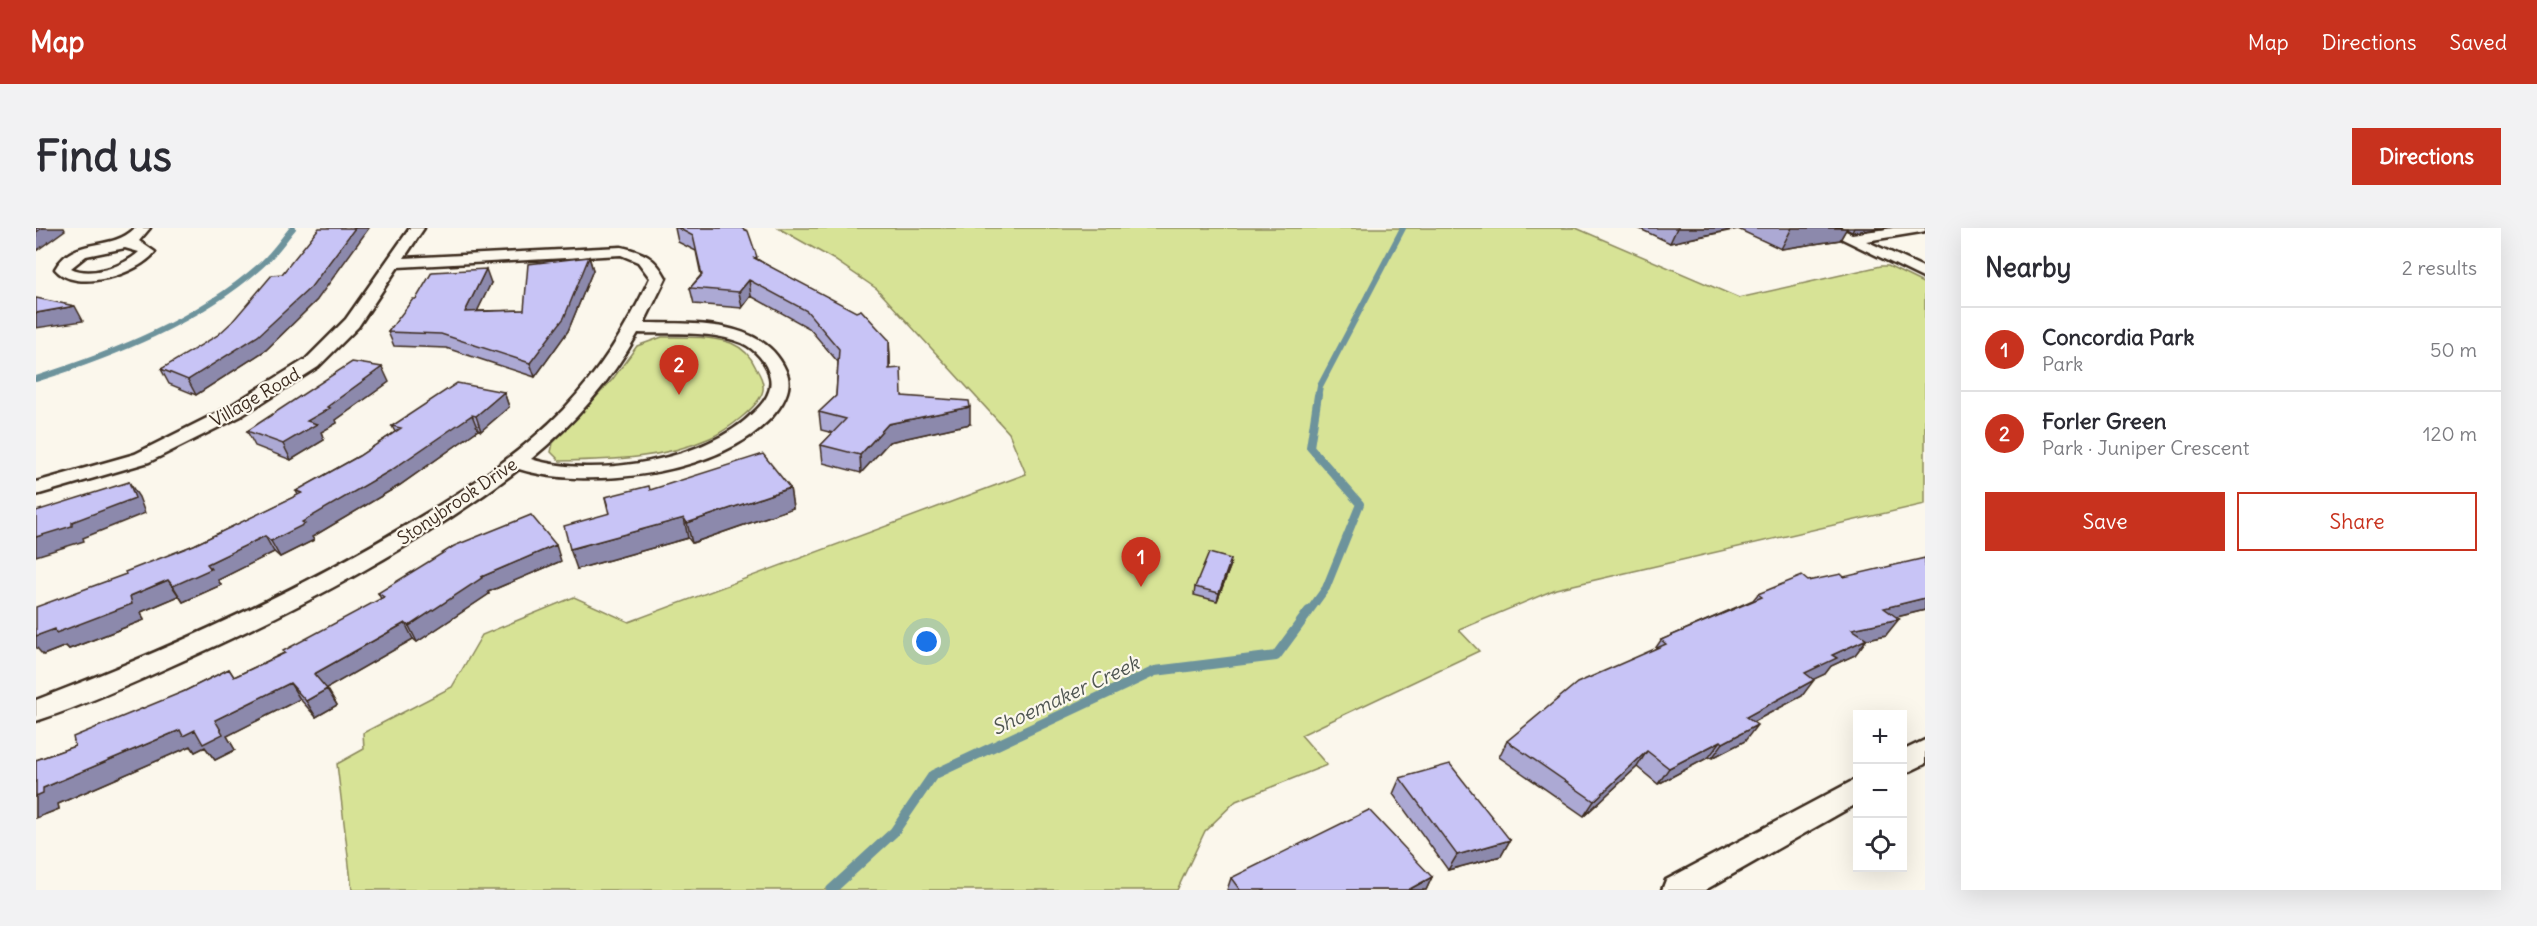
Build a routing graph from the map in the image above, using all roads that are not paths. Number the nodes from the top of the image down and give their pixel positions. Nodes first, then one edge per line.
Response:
1 (143, 228) edge
2 (417, 228) edge
3 (1827, 228) edge
4 (1921, 228) edge
5 (1850, 239) junction
6 (125, 244) dead end
7 (395, 263) junction
8 (1925, 274) edge
9 (632, 328) junction
10 (518, 462) junction
11 (36, 489) edge
12 (36, 711) edge
13 (1925, 751) edge
14 (1907, 761) edge
15 (1853, 791) edge
16 (1677, 890) edge

1 - 6 street
2 - 7 street, Village Road
3 - 5 street
4 - 5 street
5 - 8 street
7 - 9 street, Stonybrook Drive
7 - 11 street, Village Road
9 - 10 street, Stonybrook Drive
9 - 10 street
10 - 12 street, Stonybrook Drive
13 - 14 street
15 - 16 street

